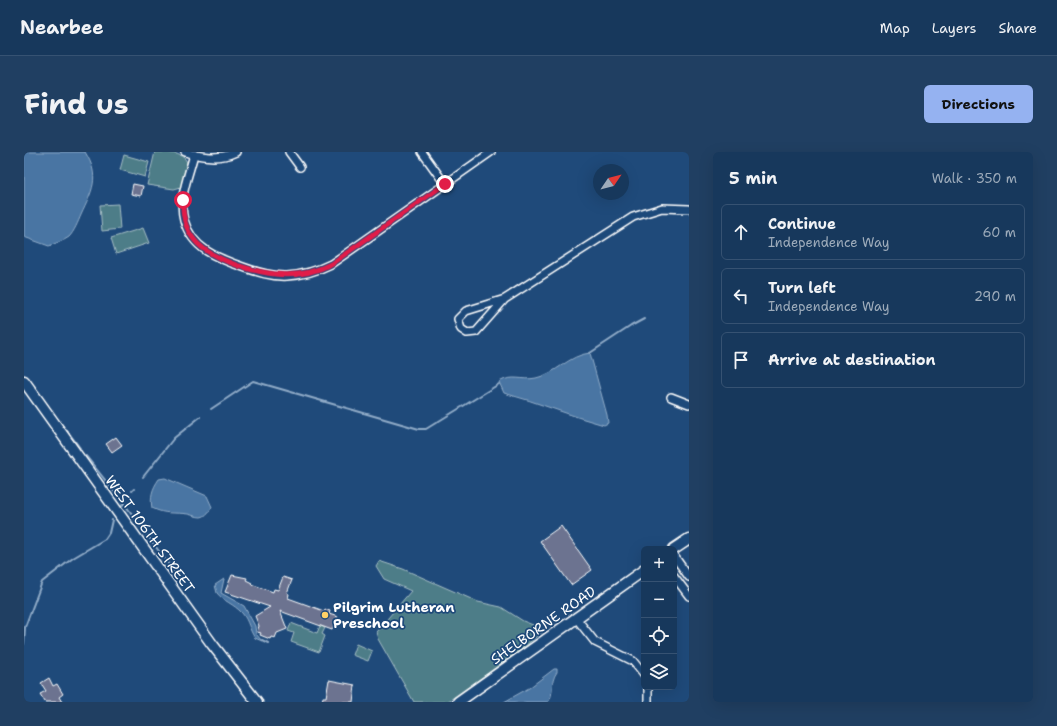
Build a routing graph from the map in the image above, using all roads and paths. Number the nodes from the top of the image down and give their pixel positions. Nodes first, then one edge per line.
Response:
1 (185, 152) edge
2 (236, 152) edge
3 (289, 152) edge
4 (422, 152) edge
5 (491, 152) edge
6 (194, 154) junction
7 (300, 167) dead end
8 (445, 184) junction
9 (689, 209) edge
10 (505, 299) junction
11 (24, 381) edge
12 (671, 397) dead end
13 (689, 404) edge
14 (689, 538) edge
15 (677, 547) edge
16 (677, 560) edge
17 (641, 572) edge
18 (689, 577) edge
19 (677, 580) edge
20 (689, 596) edge
21 (576, 618) junction
22 (641, 671) edge
23 (648, 690) edge
24 (256, 702) edge
25 (458, 702) edge
26 (648, 702) edge

1 - 6 street
2 - 6 street
3 - 7 street
4 - 8 street
5 - 8 street
6 - 8 street
9 - 10 street
10 - 10 street
11 - 24 street, WEST 106TH STREET
12 - 13 street
14 - 15 street
16 - 18 street
17 - 21 street, SHELBORNE ROAD
19 - 20 street
21 - 22 street
21 - 25 street, SHELBORNE ROAD
23 - 26 street

